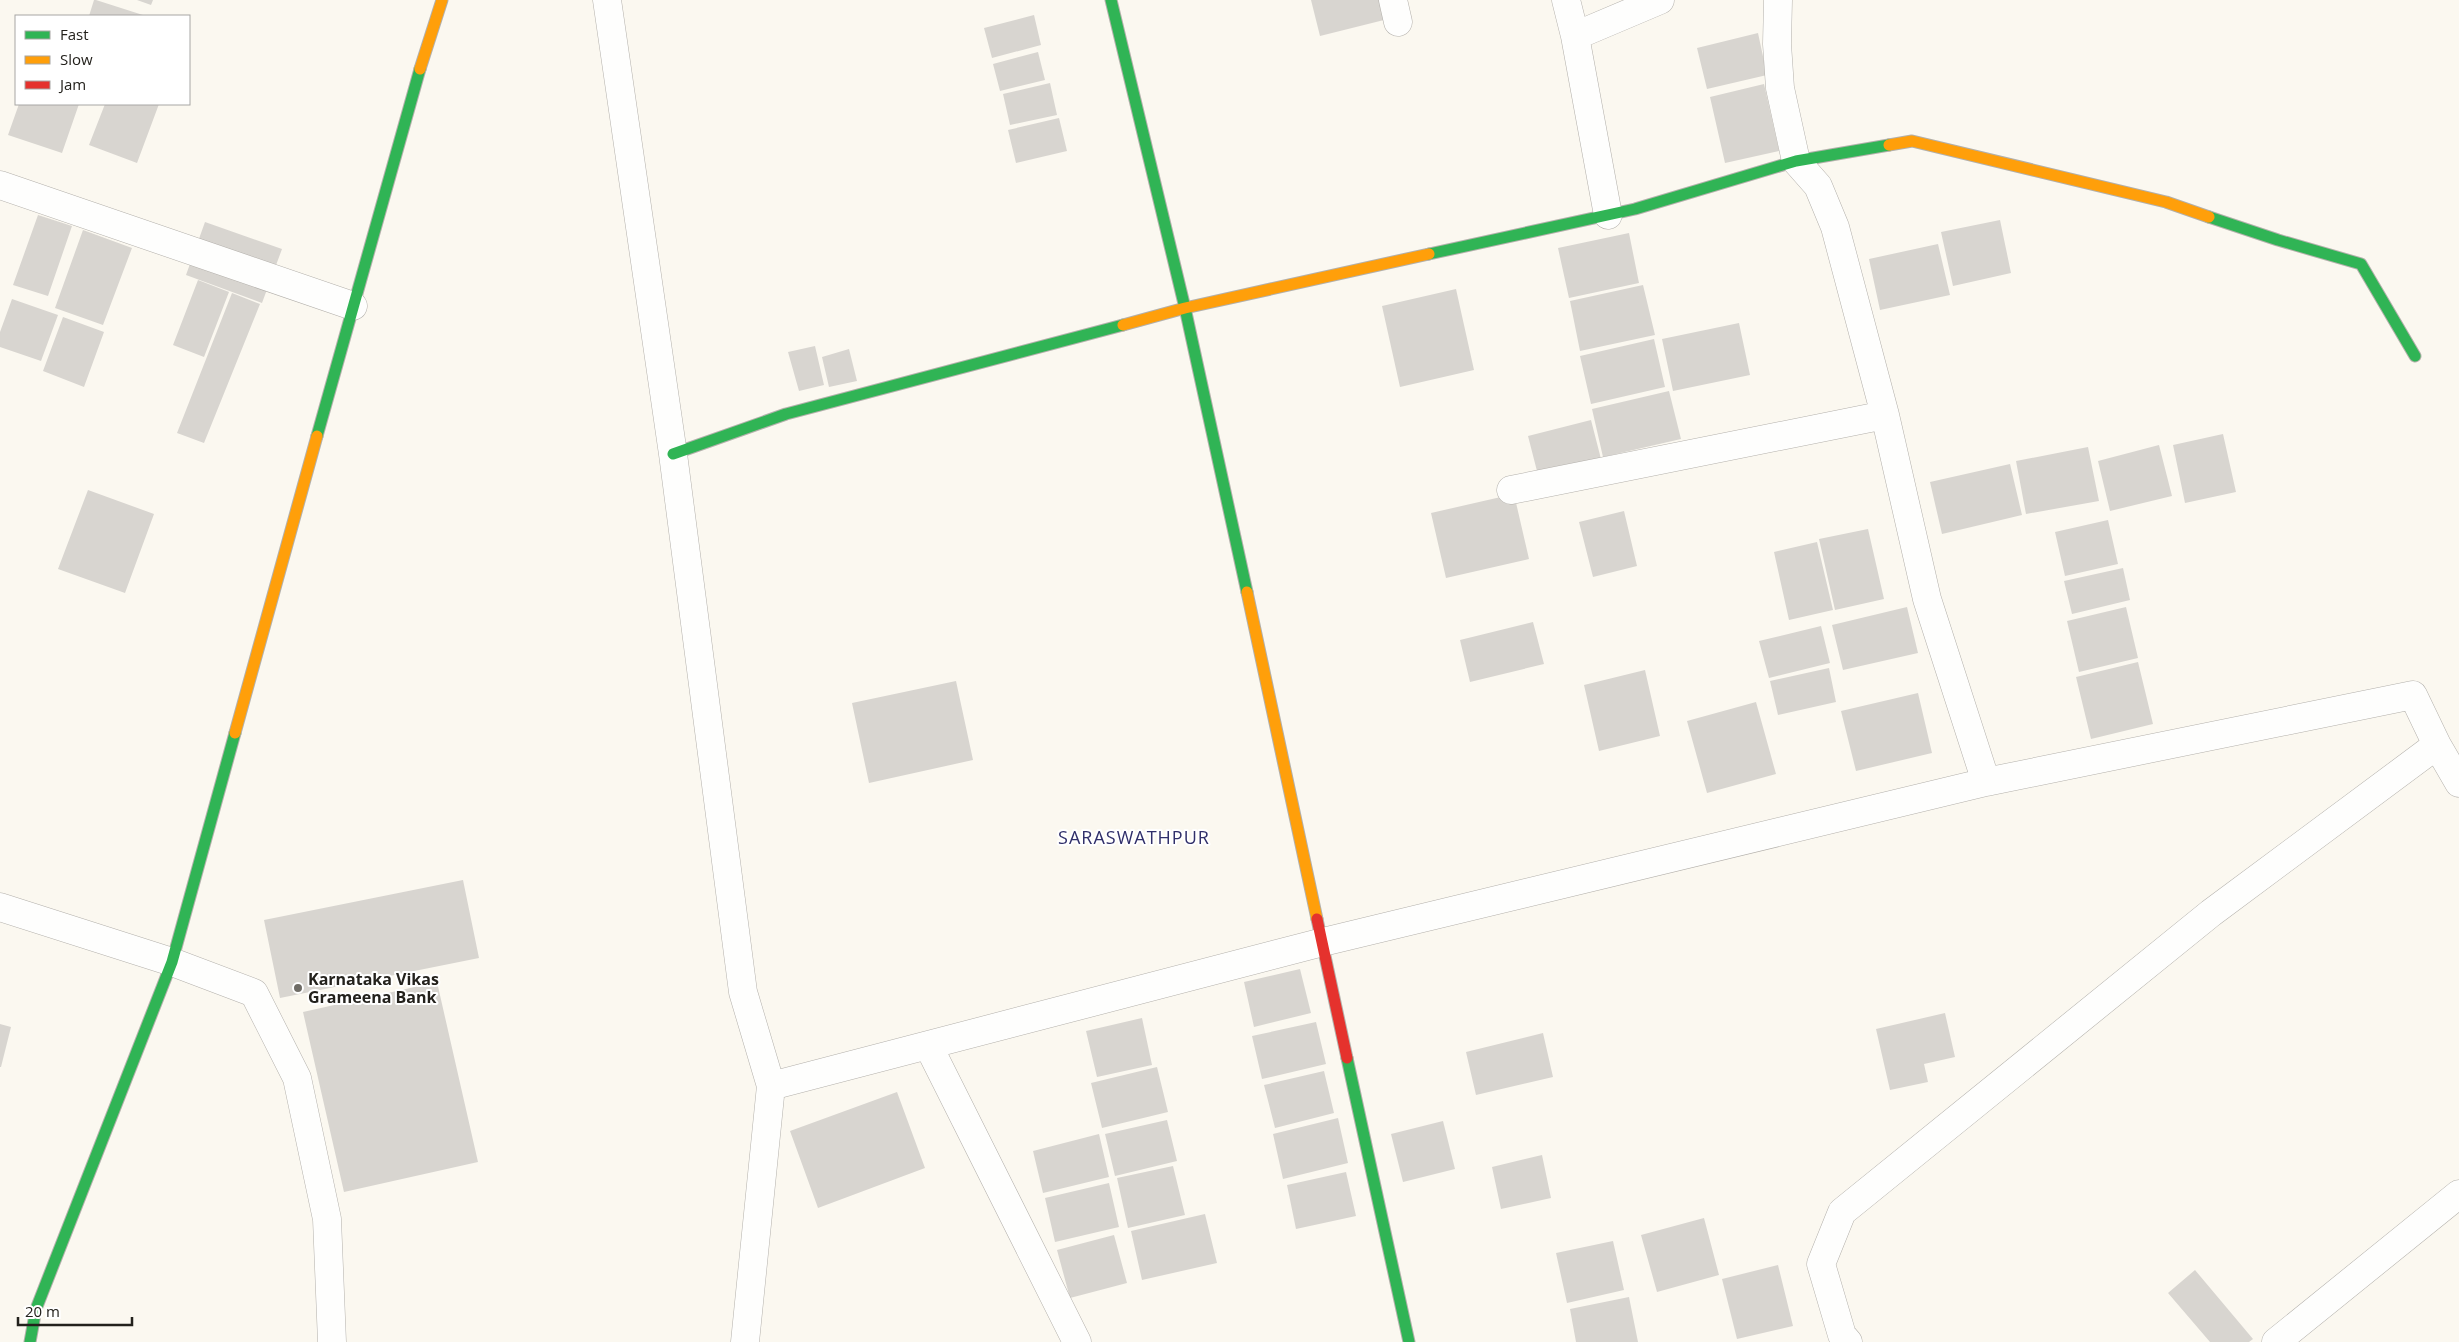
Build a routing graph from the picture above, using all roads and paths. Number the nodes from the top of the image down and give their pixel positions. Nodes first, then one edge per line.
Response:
1 (442, 0) edge
2 (607, 0) edge
3 (1111, 0) edge
4 (1566, 0) edge
5 (1660, 0) edge
6 (1778, 0) edge
7 (1575, 36) junction
8 (1796, 162) junction
9 (0, 184) edge
10 (1608, 215) junction
11 (353, 306) junction
12 (1185, 308) junction
13 (2415, 356) dead end
14 (1885, 415) junction
15 (674, 454) junction
16 (1511, 490) dead end
17 (2437, 745) junction
18 (1986, 782) junction
19 (2459, 783) edge
20 (0, 906) edge
21 (1323, 942) junction
22 (172, 962) junction
23 (928, 1045) junction
24 (772, 1086) junction
25 (2456, 1203) edge
26 (745, 1341) edge
27 (30, 1342) edge
28 (332, 1342) edge
29 (1077, 1342) edge
30 (1409, 1342) edge
31 (1848, 1342) edge
32 (2276, 1342) edge

1 - 11 street
2 - 15 street
3 - 12 street
4 - 7 street
5 - 7 street
6 - 8 street
7 - 10 street
8 - 10 street
8 - 13 street
8 - 14 street
9 - 11 street
10 - 12 street
11 - 22 street
12 - 15 street
12 - 21 street
14 - 16 street
14 - 18 street
15 - 24 street
17 - 18 street
17 - 19 street
17 - 31 street
18 - 21 street
20 - 22 street
21 - 23 street
21 - 30 street
22 - 27 street
22 - 28 street
23 - 24 street
23 - 29 street
24 - 26 street
25 - 32 street

